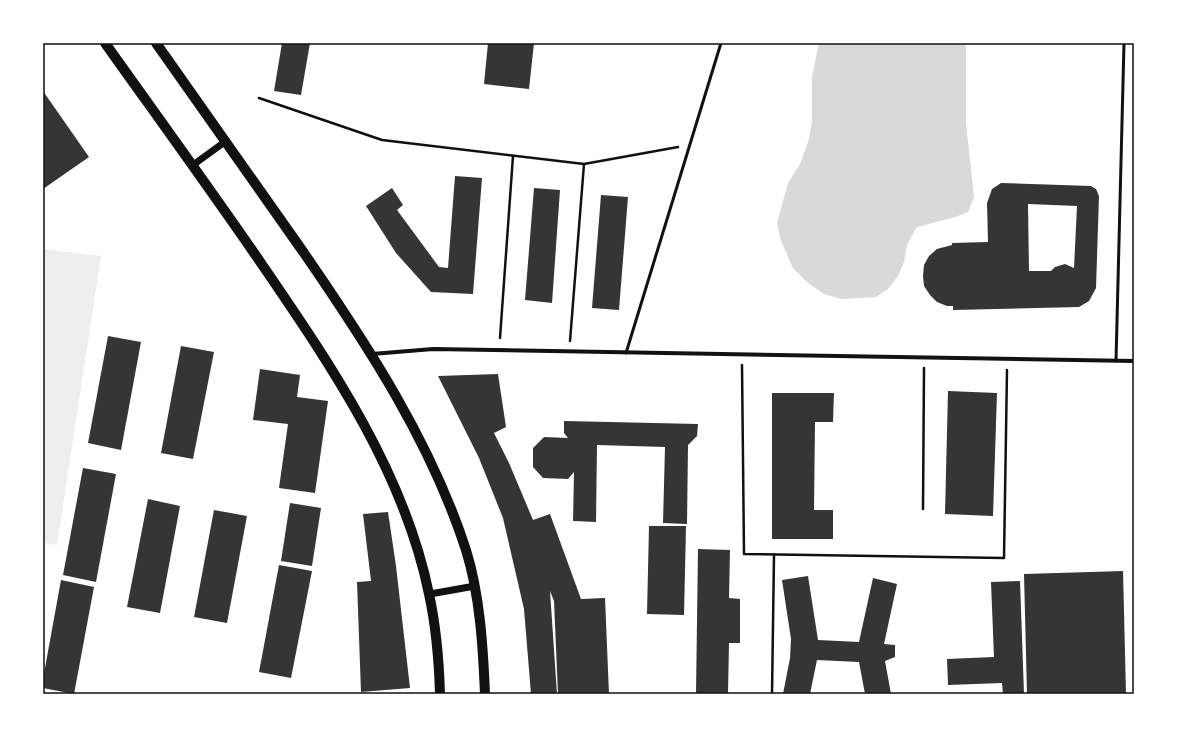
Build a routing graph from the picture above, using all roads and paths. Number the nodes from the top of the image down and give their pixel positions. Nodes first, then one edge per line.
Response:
1 (105, 43) edge
2 (156, 43) edge
3 (721, 43) edge
4 (1124, 43) edge
5 (259, 98) dead end
6 (226, 141) junction
7 (690, 144) junction
8 (513, 155) junction
9 (584, 164) junction
10 (193, 165) junction
11 (499, 351) junction
12 (569, 352) junction
13 (626, 353) junction
14 (372, 354) junction
15 (742, 355) junction
16 (924, 358) junction
17 (1007, 359) junction
18 (1116, 361) junction
19 (1134, 361) edge
20 (923, 509) dead end
21 (774, 555) junction
22 (475, 586) junction
23 (430, 594) junction
24 (440, 694) edge
25 (485, 694) edge
26 (772, 694) edge

1 - 10 main road
2 - 6 main road
3 - 7 lane
4 - 18 lane
5 - 8 path
6 - 10 street
6 - 14 main road
7 - 9 path
7 - 13 lane
8 - 9 path
8 - 11 path
9 - 12 path
10 - 23 main road
11 - 12 street
11 - 14 street
12 - 13 street
13 - 15 street
14 - 22 main road
15 - 16 street
15 - 21 path
16 - 17 street
16 - 20 path
17 - 18 street
17 - 21 path
18 - 19 street
21 - 26 path
22 - 23 street
22 - 25 main road
23 - 24 main road

